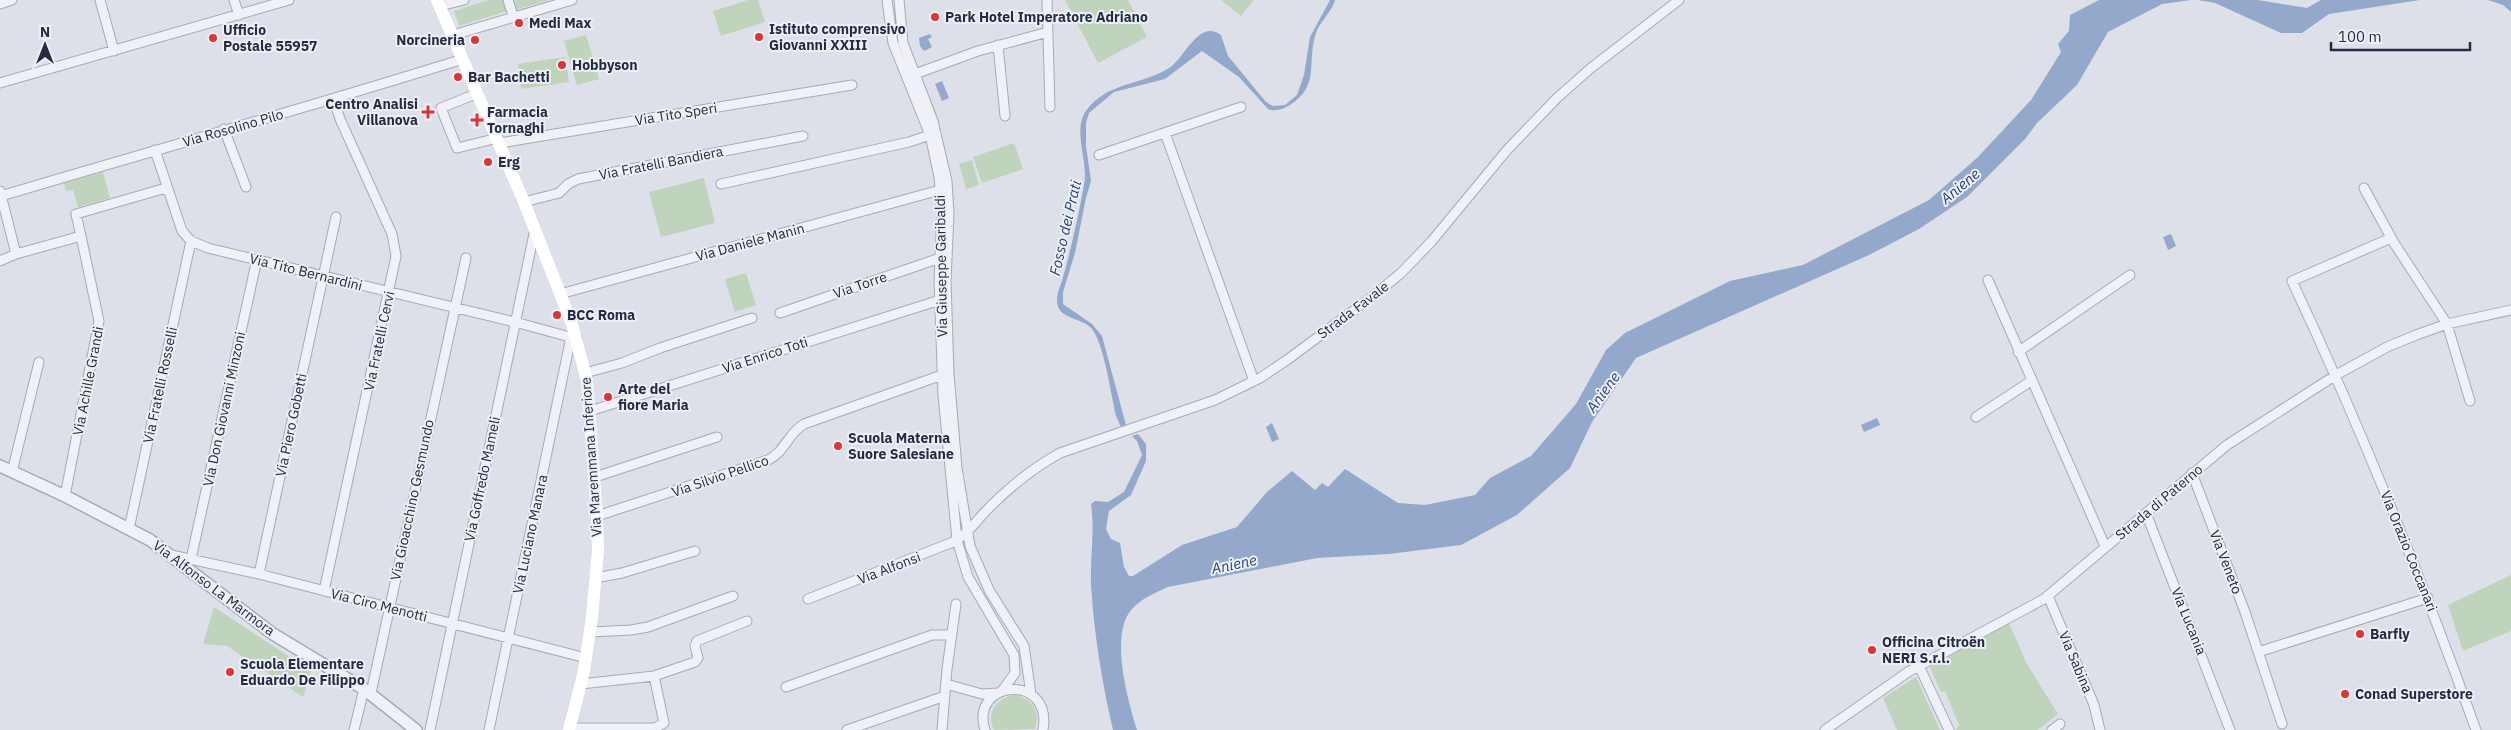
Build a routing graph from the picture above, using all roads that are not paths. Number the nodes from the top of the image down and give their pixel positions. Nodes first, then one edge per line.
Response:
1 (12, 0) edge
2 (100, 0) edge
3 (234, 0) edge
4 (289, 0) edge
5 (464, 0) edge
6 (508, 0) edge
7 (572, 0) edge
8 (887, 0) edge
9 (899, 0) edge
10 (1047, 0) edge
11 (1679, 0) edge
12 (438, 3) edge
13 (0, 4) edge
14 (239, 15) junction
15 (513, 16) junction
16 (1048, 32) junction
17 (453, 34) junction
18 (998, 46) junction
19 (114, 51) junction
20 (463, 59) junction
21 (915, 74) junction
22 (0, 83) edge
23 (852, 85) dead end
24 (478, 93) junction
25 (334, 100) junction
26 (1050, 107) dead end
27 (1241, 107) dead end
28 (1005, 116) dead end
29 (224, 129) junction
30 (1165, 133) junction
31 (930, 135) junction
32 (804, 136) dead end
33 (499, 140) junction
34 (155, 150) junction
35 (1099, 155) dead end
36 (721, 184) dead end
37 (166, 188) junction
38 (246, 188) dead end
39 (2364, 188) dead end
40 (940, 190) junction
41 (1, 193) edge
42 (524, 202) junction
43 (336, 217) dead end
44 (535, 228) junction
45 (81, 236) junction
46 (2390, 238) junction
47 (191, 241) junction
48 (16, 254) junction
49 (466, 258) dead end
50 (940, 258) junction
51 (256, 259) junction
52 (0, 260) edge
53 (322, 275) junction
54 (2130, 275) dead end
55 (1988, 280) dead end
56 (390, 292) junction
57 (560, 294) junction
58 (940, 300) junction
59 (454, 307) junction
60 (2511, 310) edge
61 (780, 313) dead end
62 (752, 318) dead end
63 (515, 322) junction
64 (2447, 324) junction
65 (574, 338) junction
66 (2018, 352) junction
67 (39, 362) dead end
68 (585, 373) junction
69 (942, 375) junction
70 (2336, 375) junction
71 (1254, 381) junction
72 (2031, 382) junction
73 (2470, 401) dead end
74 (590, 411) junction
75 (1976, 417) dead end
76 (717, 437) dead end
77 (0, 466) edge
78 (12, 472) junction
79 (2192, 473) junction
80 (595, 476) junction
81 (65, 496) junction
82 (2146, 513) junction
83 (597, 516) junction
84 (129, 529) junction
85 (968, 532) junction
86 (957, 540) junction
87 (2105, 546) junction
88 (695, 551) dead end
89 (171, 555) junction
90 (190, 559) junction
91 (259, 574) junction
92 (596, 578) junction
93 (324, 591) junction
94 (733, 596) dead end
95 (2048, 596) junction
96 (2428, 598) junction
97 (808, 599) dead end
98 (956, 604) dead end
99 (389, 607) junction
100 (747, 622) dead end
101 (452, 624) junction
102 (590, 632) junction
103 (951, 635) junction
104 (508, 638) junction
105 (2258, 652) junction
106 (586, 658) junction
107 (1919, 666) junction
108 (654, 676) junction
109 (581, 684) junction
110 (946, 684) junction
111 (786, 687) dead end
112 (368, 691) junction
113 (1000, 692) junction
114 (977, 694) junction
115 (1031, 694) junction
116 (945, 696) junction
117 (984, 710) junction
118 (2060, 724) dead end
119 (2282, 724) dead end
120 (570, 729) edge
121 (354, 730) edge
122 (416, 730) edge
123 (430, 730) edge
124 (489, 730) edge
125 (847, 730) edge
126 (942, 730) edge
127 (985, 730) edge
128 (1043, 730) edge
129 (1825, 730) edge
130 (1948, 730) edge
131 (2052, 730) edge
132 (2100, 730) edge
133 (2230, 730) edge
134 (2476, 730) edge

1 - 13 street
2 - 19 street
3 - 14 street
4 - 14 street
5 - 12 street
6 - 15 street
7 - 15 street
8 - 31 street, Via Giuseppe Garibaldi
9 - 21 street, Via Giuseppe Garibaldi
10 - 16 street
11 - 71 street, Strada Favale
12 - 17 main road, Via Maremmana Inferiore
14 - 19 street
15 - 17 street
16 - 18 street
16 - 26 street
17 - 20 main road, Via Maremmana Inferiore
18 - 21 street
18 - 28 street
19 - 22 street
20 - 24 main road, Via Maremmana Inferiore
20 - 25 street, Via Rosolino Pilo
21 - 85 street, Via Giuseppe Garibaldi
23 - 33 street, Via Tito Speri
24 - 33 main road, Via Maremmana Inferiore
24 - 33 street, Via Tito Speri
25 - 29 street, Via Rosolino Pilo
25 - 56 street, Via Fratelli Cervi
27 - 30 street
29 - 34 street, Via Rosolino Pilo
29 - 38 street
30 - 35 street
30 - 71 street
31 - 36 street
31 - 40 street, Via Giuseppe Garibaldi
32 - 42 street, Via Fratelli Bandiera
33 - 42 main road, Via Maremmana Inferiore
34 - 37 street
34 - 41 street, Via Rosolino Pilo
37 - 45 street, Via Achille Grandi
37 - 47 street
39 - 46 street
40 - 50 street, Via Giuseppe Garibaldi
40 - 57 street, Via Daniele Manin
41 - 48 street
42 - 44 main road, Via Maremmana Inferiore
43 - 53 street, Via Piero Gobetti
44 - 57 main road, Via Maremmana Inferiore
44 - 63 street, Via Goffredo Mameli
45 - 48 street
45 - 81 street, Via Achille Grandi
46 - 64 street
46 - 70 street, Via Orazio Coccanari
47 - 51 street, Via Tito Bernardini
47 - 84 street, Via Fratelli Rosselli
48 - 52 street
49 - 59 street, Via Gioacchino Gesmundo
50 - 58 street, Via Giuseppe Garibaldi
50 - 61 street, Via Torre
51 - 53 street, Via Tito Bernardini
51 - 90 street, Via Don Giovanni Minzoni
53 - 56 street, Via Tito Bernardini
53 - 91 street, Via Piero Gobetti
54 - 66 street
55 - 66 street
56 - 59 street, Via Tito Bernardini
56 - 93 street, Via Fratelli Cervi
57 - 65 main road, Via Maremmana Inferiore
58 - 69 street, Via Giuseppe Garibaldi
58 - 74 street, Via Enrico Toti
59 - 63 street, Via Tito Bernardini
59 - 99 street, Via Gioacchino Gesmundo
60 - 64 street, Strada di Paterno
62 - 68 street
63 - 65 street, Via Tito Bernardini
63 - 101 street, Via Goffredo Mameli
64 - 70 street, Strada di Paterno
64 - 73 street
65 - 68 main road, Via Maremmana Inferiore
65 - 104 street, Via Luciano Manara
66 - 72 street
67 - 78 street
68 - 74 main road, Via Maremmana Inferiore
69 - 83 street, Via Silvio Pellico
69 - 86 street, Via Giuseppe Garibaldi
70 - 79 street, Strada di Paterno
70 - 96 street, Via Orazio Coccanari
71 - 85 street, Strada Favale
72 - 75 street
72 - 87 street
74 - 80 main road, Via Maremmana Inferiore
76 - 80 street
77 - 78 street, Via Alfonso La Marmora
78 - 81 street, Via Alfonso La Marmora
79 - 82 street, Strada di Paterno
79 - 105 street, Via Veneto
80 - 83 main road, Via Maremmana Inferiore
81 - 84 street, Via Alfonso La Marmora
82 - 87 street, Strada di Paterno
82 - 133 street, Via Lucania
83 - 92 main road, Via Maremmana Inferiore
84 - 89 street, Via Alfonso La Marmora
85 - 86 street, Via Alfonsi
85 - 115 street, Via Giuseppe Garibaldi
86 - 97 street, Via Alfonsi
86 - 113 street, Via Giuseppe Garibaldi
87 - 95 street, Strada di Paterno
88 - 92 street
89 - 90 street, Via Ciro Menotti
89 - 112 street, Via Alfonso La Marmora
90 - 91 street, Via Ciro Menotti
91 - 93 street, Via Ciro Menotti
92 - 102 main road, Via Maremmana Inferiore
93 - 99 street, Via Ciro Menotti
94 - 102 street
95 - 107 street, Strada di Paterno
95 - 132 street, Via Sabina
96 - 105 street
96 - 134 street, Via Orazio Coccanari
98 - 103 street
99 - 101 street, Via Ciro Menotti
99 - 112 street, Via Gioacchino Gesmundo
100 - 108 street
101 - 104 street, Via Ciro Menotti
101 - 123 street, Via Goffredo Mameli
102 - 106 main road, Via Maremmana Inferiore
103 - 110 street
103 - 111 street
104 - 106 street, Via Ciro Menotti
104 - 124 street, Via Luciano Manara
105 - 119 street, Via Veneto
106 - 109 main road, Via Maremmana Inferiore
107 - 129 street, Strada di Paterno
107 - 130 street
108 - 109 street
108 - 120 street
109 - 120 main road, Via Maremmana Inferiore
110 - 114 street
110 - 116 street
112 - 121 street, Via Gioacchino Gesmundo
112 - 122 street, Via Alfonso La Marmora
113 - 114 street
113 - 115 street
113 - 117 street, Via Giuseppe Garibaldi
114 - 117 street
115 - 128 street
116 - 125 street
116 - 126 street
117 - 127 street
118 - 131 street

